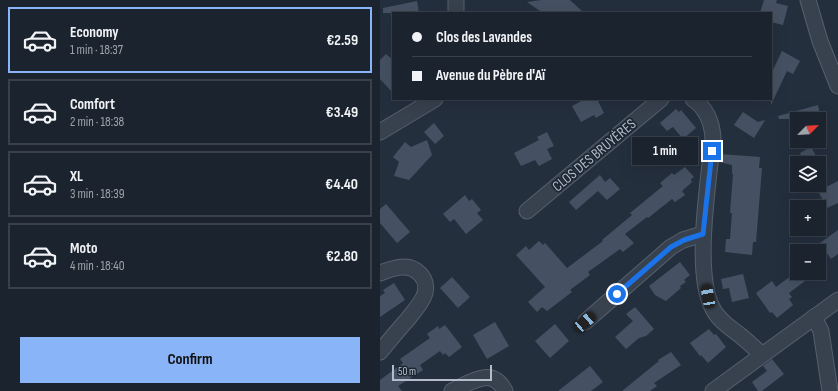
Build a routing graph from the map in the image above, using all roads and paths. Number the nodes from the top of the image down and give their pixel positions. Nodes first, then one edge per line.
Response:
1 (456, 0) edge
2 (808, 0) edge
3 (456, 12) edge
4 (833, 57) edge
5 (838, 86) edge
6 (433, 100) edge
7 (660, 100) edge
8 (694, 100) edge
9 (380, 132) edge
10 (527, 211) dead end
11 (703, 234) junction
12 (380, 273) edge
13 (838, 300) edge
14 (814, 317) junction
15 (585, 322) dead end
16 (380, 352) edge
17 (762, 354) junction
18 (452, 391) edge
19 (506, 391) edge
20 (713, 391) edge
21 (830, 391) edge

1 - 3 street
2 - 4 street
4 - 5 street
6 - 9 street
7 - 10 street, CLOS DES BRUYÈRES
8 - 11 street
11 - 15 street
11 - 17 street
12 - 16 street
13 - 14 street
14 - 17 street
14 - 21 street
17 - 20 street
18 - 19 street

